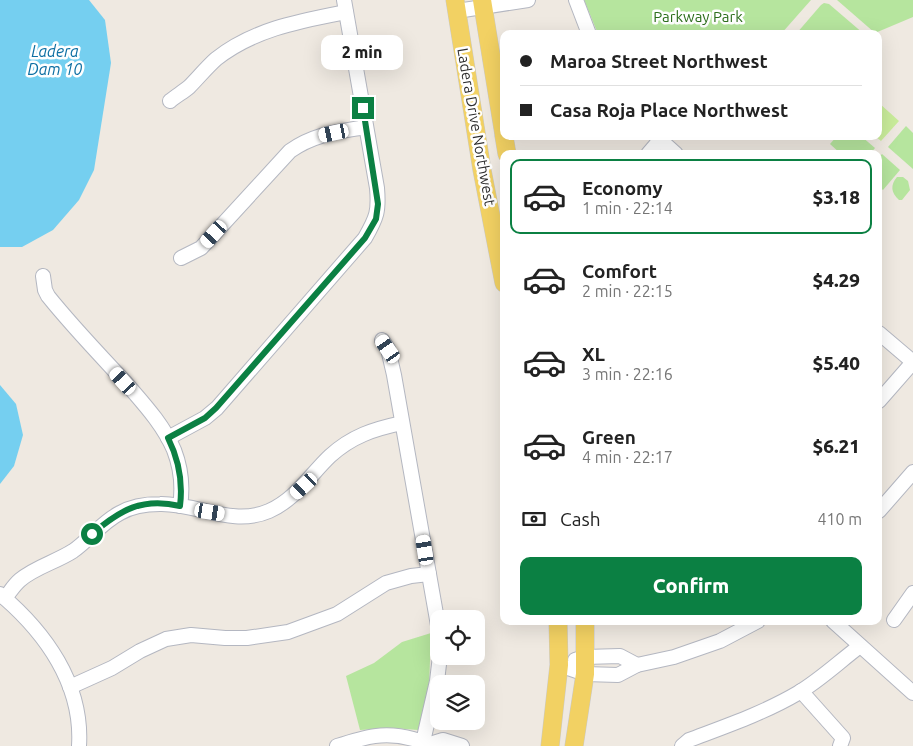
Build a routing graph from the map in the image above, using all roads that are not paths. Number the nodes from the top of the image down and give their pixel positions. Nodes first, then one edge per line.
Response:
1 (528, 0) edge
2 (576, 0) edge
3 (483, 4) edge
4 (345, 6) edge
5 (456, 6) edge
6 (585, 30) edge
7 (170, 101) dead end
8 (500, 111) edge
9 (366, 127) junction
10 (660, 140) edge
11 (672, 150) edge
12 (181, 258) dead end
13 (500, 262) edge
14 (43, 276) dead end
15 (882, 336) edge
16 (382, 340) dead end
17 (913, 362) edge
18 (882, 398) edge
19 (402, 423) junction
20 (168, 438) junction
21 (913, 472) edge
22 (180, 506) junction
23 (882, 508) edge
24 (429, 574) junction
25 (913, 593) edge
26 (3, 596) edge
27 (435, 610) edge
28 (894, 620) dead end
29 (558, 625) edge
30 (585, 625) edge
31 (750, 625) edge
32 (837, 625) edge
33 (860, 646) junction
34 (439, 665) edge
35 (559, 665) junction
36 (585, 666) junction
37 (70, 687) junction
38 (801, 691) junction
39 (913, 693) edge
40 (427, 744) edge
41 (79, 746) edge
42 (337, 746) edge
43 (462, 746) edge
44 (550, 746) edge
45 (574, 746) edge
46 (682, 746) edge
47 (840, 746) edge

1 - 3 street
2 - 6 street
3 - 5 street
3 - 8 main road, Ladera Drive Northwest
4 - 7 street
4 - 9 street
5 - 13 main road, Ladera Drive Northwest
9 - 12 street
9 - 20 street
10 - 11 street
14 - 20 street
15 - 17 street
16 - 19 street
17 - 18 street
19 - 22 street
19 - 24 street
20 - 22 street
21 - 23 street
22 - 26 street
24 - 27 street
24 - 37 street
25 - 28 street
26 - 37 street
29 - 35 main road
30 - 36 main road
31 - 36 street
32 - 33 street
33 - 38 street
33 - 39 street
34 - 40 street
35 - 36 street
35 - 44 main road
36 - 45 main road
37 - 41 street
38 - 46 street
38 - 47 street
40 - 42 street
40 - 43 street

